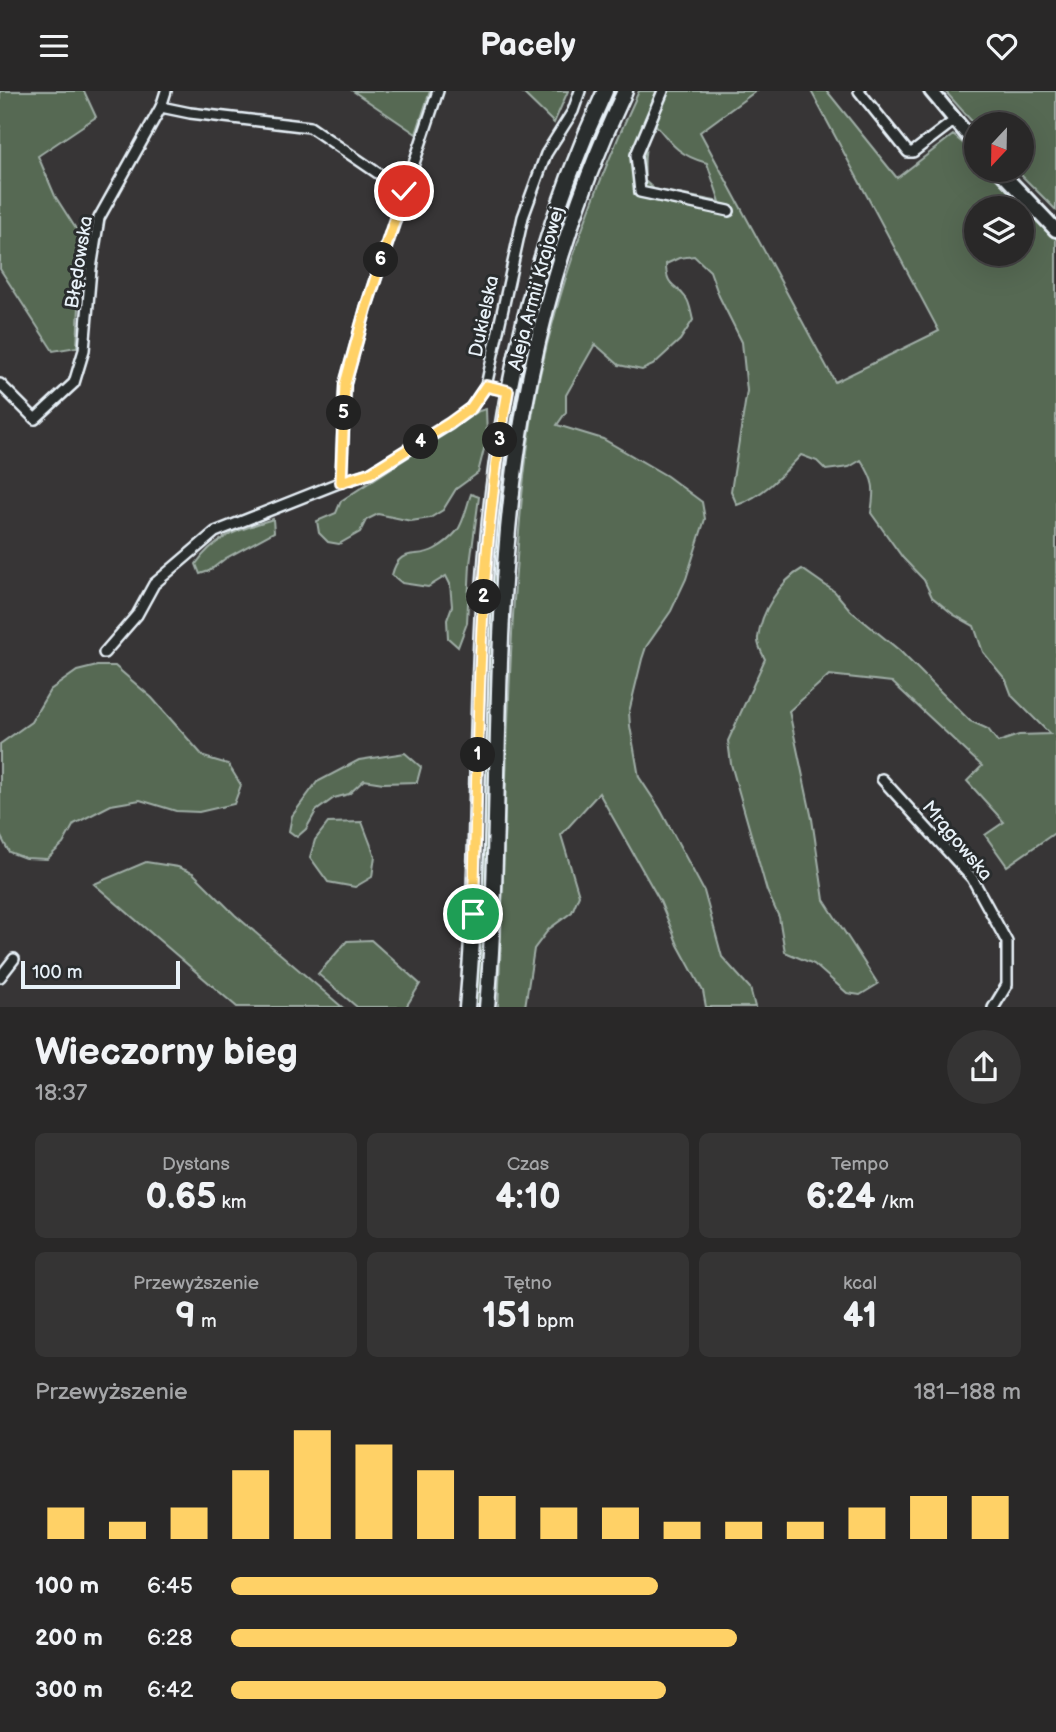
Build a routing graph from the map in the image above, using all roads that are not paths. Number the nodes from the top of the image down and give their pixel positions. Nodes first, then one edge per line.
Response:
1 (166, 91) edge
2 (439, 91) edge
3 (579, 91) edge
4 (605, 91) edge
5 (625, 91) edge
6 (663, 91) edge
7 (859, 91) edge
8 (931, 91) edge
9 (161, 107) junction
10 (955, 120) junction
11 (964, 131) edge
12 (1010, 182) edge
13 (404, 191) junction
14 (729, 211) dead end
15 (1056, 230) edge
16 (0, 384) edge
17 (486, 386) junction
18 (508, 391) junction
19 (341, 482) junction
20 (104, 653) dead end
21 (882, 779) dead end
22 (14, 960) dead end
23 (0, 977) edge
24 (467, 1007) edge
25 (487, 1007) edge
26 (993, 1007) edge

1 - 9 street, Błędowska
2 - 13 street
3 - 17 street, Dukielska
4 - 18 main road, Aleja Armii Krajowej
5 - 25 main road, Aleja Armii Krajowej
6 - 14 street
7 - 10 street
8 - 10 street
9 - 13 street
9 - 16 street, Błędowska
10 - 11 street
12 - 15 street
13 - 19 street
17 - 18 street
17 - 19 street, Dukielska
18 - 24 main road, Aleja Armii Krajowej
19 - 20 street, Dukielska
21 - 26 street, Mrągowska
22 - 23 street

